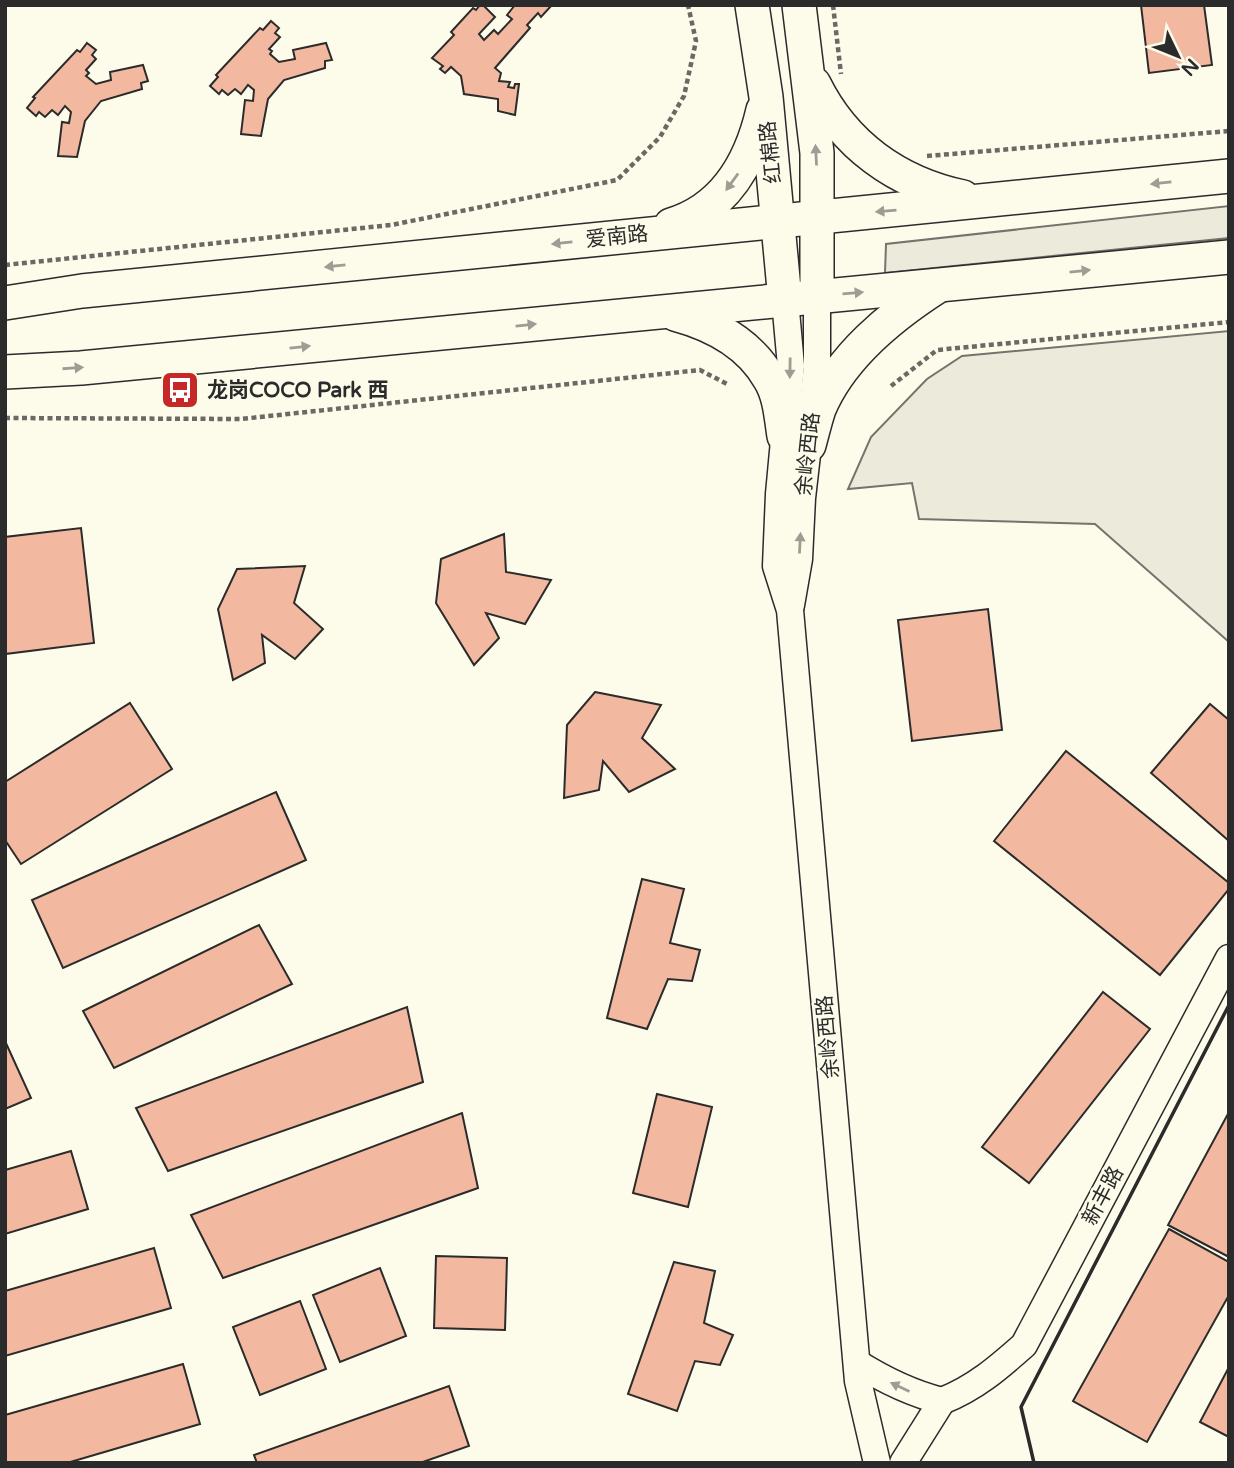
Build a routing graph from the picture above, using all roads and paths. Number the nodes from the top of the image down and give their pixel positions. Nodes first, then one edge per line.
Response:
1 (688, 5) edge
2 (751, 5) edge
3 (799, 5) edge
4 (833, 5) edge
5 (807, 69) junction
6 (843, 85) dead end
7 (766, 97) junction
8 (1229, 131) edge
9 (916, 157) dead end
10 (1229, 176) edge
11 (982, 201) junction
12 (817, 217) junction
13 (778, 221) junction
14 (634, 236) junction
15 (1229, 257) edge
16 (5, 265) edge
17 (940, 285) junction
18 (801, 298) junction
19 (5, 303) edge
20 (666, 311) junction
21 (1229, 322) edge
22 (5, 372) edge
23 (727, 384) dead end
24 (891, 386) dead end
25 (5, 418) edge
26 (796, 441) junction
27 (1228, 962) edge
28 (857, 1363) junction
29 (942, 1401) junction
30 (877, 1463) edge
31 (903, 1463) edge

1 - 16 path
2 - 7 main road, 红棉路
3 - 5 main road, 红棉路
4 - 6 path
5 - 11 main road
12 -> 5 main road, 红棉路
7 - 13 main road, 红棉路
7 -> 14 main road
8 - 9 path
10 -> 11 main road, 爱南路
11 -> 12 main road, 爱南路
12 - 13 main road, 爱南路
12 - 18 main road, 红棉路
13 - 14 main road, 爱南路
13 - 18 main road, 红棉路
14 -> 19 main road, 爱南路
17 -> 15 main road
18 -> 17 main road
17 - 26 main road
18 - 20 main road
18 - 26 street, 余岭西路
22 -> 20 main road
20 -> 26 main road
21 - 24 path
23 - 25 path
26 - 28 street, 余岭西路
27 - 29 street, 新丰路
29 -> 28 street
28 - 30 street, 余岭西路
29 - 31 street

